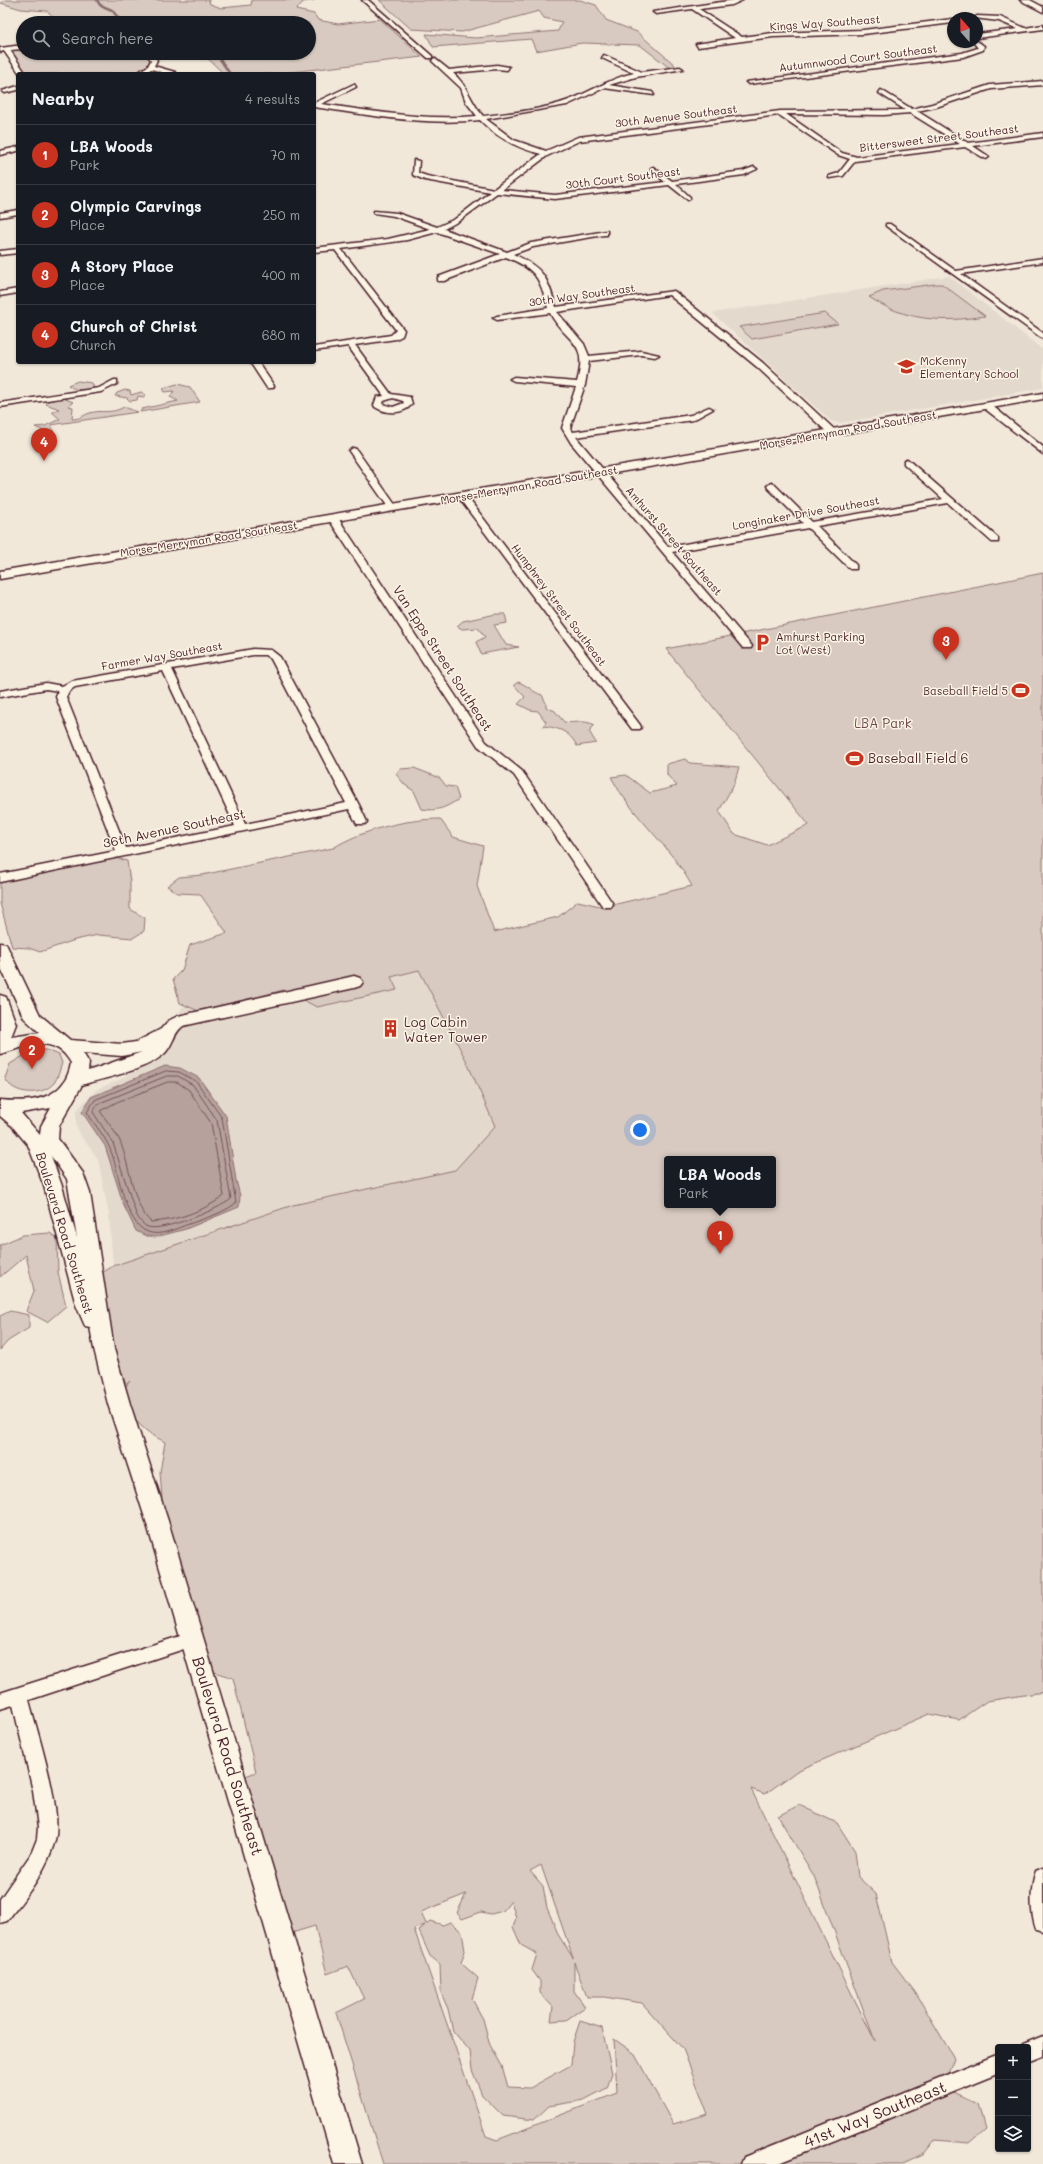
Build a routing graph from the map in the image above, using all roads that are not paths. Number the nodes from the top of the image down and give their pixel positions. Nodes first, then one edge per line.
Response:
1 (365, 0) edge
2 (740, 0) edge
3 (1024, 0) edge
4 (694, 8) junction
5 (1043, 10) edge
6 (656, 12) dead end
7 (983, 18) edge
8 (947, 22) edge
9 (1043, 27) edge
10 (1023, 29) junction
11 (983, 35) edge
12 (740, 39) junction
13 (698, 45) dead end
14 (16, 48) edge
15 (981, 48) edge
16 (3, 49) edge
17 (604, 57) dead end
18 (154, 60) edge
19 (150, 67) junction
20 (507, 68) dead end
21 (680, 69) dead end
22 (21, 72) edge
23 (141, 72) edge
24 (172, 72) edge
25 (448, 72) junction
26 (641, 74) junction
27 (749, 82) dead end
28 (354, 86) dead end
29 (604, 86) junction
30 (1041, 86) edge
31 (16, 88) edge
32 (5, 91) dead end
33 (881, 92) dead end
34 (652, 94) dead end
35 (316, 104) edge
36 (316, 105) edge
37 (910, 111) junction
38 (780, 113) junction
39 (481, 117) junction
40 (1043, 135) edge
41 (967, 146) junction
42 (16, 149) edge
43 (0, 153) edge
44 (546, 153) junction
45 (986, 158) dead end
46 (853, 159) junction
47 (416, 161) dead end
48 (653, 169) dead end
49 (754, 169) dead end
50 (831, 177) dead end
51 (671, 183) junction
52 (494, 191) junction
53 (688, 198) dead end
54 (16, 212) edge
55 (376, 212) dead end
56 (0, 215) edge
57 (888, 225) dead end
58 (438, 229) junction
59 (604, 233) dead end
60 (336, 248) junction
61 (316, 250) edge
62 (16, 251) edge
63 (0, 253) edge
64 (505, 254) junction
65 (1043, 260) edge
66 (955, 273) junction
67 (441, 280) dead end
68 (16, 291) edge
69 (0, 294) edge
70 (552, 310) junction
71 (497, 318) dead end
72 (1043, 337) edge
73 (350, 344) junction
74 (316, 349) edge
75 (655, 355) dead end
76 (585, 359) junction
77 (255, 364) edge
78 (514, 379) dead end
79 (114, 382) dead end
80 (581, 385) junction
81 (270, 386) dead end
82 (388, 396) dead end
83 (1043, 396) edge
84 (0, 404) edge
85 (987, 406) junction
86 (709, 409) dead end
87 (832, 432) junction
88 (571, 435) junction
89 (1043, 451) edge
90 (353, 452) dead end
91 (907, 462) dead end
92 (600, 473) junction
93 (771, 486) dead end
94 (462, 496) junction
95 (950, 500) junction
96 (393, 508) junction
97 (333, 518) junction
98 (811, 525) junction
99 (995, 540) dead end
100 (666, 550) junction
101 (853, 568) dead end
102 (0, 573) edge
103 (747, 646) dead end
104 (166, 667) junction
105 (64, 690) junction
106 (0, 694) edge
107 (636, 728) dead end
108 (353, 805) junction
109 (361, 822) dead end
110 (241, 828) junction
111 (123, 854) junction
112 (0, 878) edge
113 (607, 904) dead end
114 (0, 948) edge
115 (354, 982) dead end
116 (0, 1001) edge
117 (166, 1033) junction
118 (66, 1045) junction
119 (0, 1047) edge
120 (73, 1085) junction
121 (0, 1106) edge
122 (104, 1349) junction
123 (193, 1639) junction
124 (20, 1695) junction
125 (0, 1701) edge
126 (1043, 1877) edge
127 (0, 1914) edge
128 (1043, 1922) edge
129 (1043, 2046) edge
130 (1031, 2051) edge
131 (995, 2065) edge
132 (348, 2164) edge
133 (751, 2164) edge

1 - 25 street
2 - 4 street
3 - 5 street
4 - 6 street
4 - 12 street
7 - 10 street
8 - 12 street, Kings Way Southeast
9 - 10 street
10 - 11 street
12 - 13 street, Kings Way Southeast
14 - 16 street
15 - 27 street, Autumnwood Court Southeast
16 - 22 street
17 - 26 street
18 - 19 street
19 - 23 street
19 - 24 street
20 - 25 street
21 - 26 street
25 - 39 street
26 - 29 street
28 - 35 street
29 - 34 street
29 - 39 street
30 - 37 street, 30th Avenue Southeast
31 - 32 street
33 - 37 street
36 - 39 street
37 - 38 street, 30th Avenue Southeast
37 - 41 street
38 - 44 street, 30th Avenue Southeast
38 - 46 street, Bittersweet Street Southeast
39 - 44 street
40 - 41 street, Bittersweet Street Southeast
41 - 45 street
41 - 46 street, Bittersweet Street Southeast
42 - 43 street
44 - 52 street, 30th Avenue Southeast
46 - 50 street
47 - 52 street, 30th Court Southeast
48 - 51 street
49 - 51 street, 30th Court Southeast
51 - 52 street, 30th Court Southeast
51 - 53 street
52 - 58 street, 30th Avenue Southeast
54 - 56 street
55 - 58 street
57 - 66 street
58 - 60 street, 30th Avenue Southeast
58 - 64 street
59 - 64 street
60 - 61 street, 30th Avenue Southeast
60 - 73 street
62 - 63 street
64 - 67 street
64 - 70 street
65 - 66 street
66 - 72 street
68 - 69 street
70 - 71 street, 30th Way Southeast
70 - 76 street
70 - 87 street, 30th Way Southeast
73 - 74 street
73 - 82 street
75 - 76 street
76 - 80 street, Amhurst Street Southeast
77 - 81 street
78 - 80 street
79 - 84 street
80 - 88 street, Amhurst Street Southeast
83 - 85 street, Morse-Merryman Road Southeast
85 - 87 street, Morse-Merryman Road Southeast
85 - 89 street
86 - 88 street
87 - 92 street, Morse-Merryman Road Southeast
88 - 92 street, Amhurst Street Southeast
90 - 96 street
91 - 95 street
92 - 94 street, Morse-Merryman Road Southeast
92 - 100 street, Amhurst Street Southeast
93 - 98 street
94 - 96 street, Morse-Merryman Road Southeast
94 - 107 street, Humphrey Street Southeast
95 - 98 street, Longinaker Drive Southeast
95 - 99 street
96 - 97 street, Morse-Merryman Road Southeast
97 - 102 street, Morse-Merryman Road Southeast
97 - 113 street, Van Epps Street Southeast
98 - 100 street, Longinaker Drive Southeast
98 - 101 street
100 - 103 street, Amhurst Street Southeast
104 - 105 street, Farmer Way Southeast
104 - 108 street, Farmer Way Southeast
104 - 110 street
105 - 106 street
105 - 111 street
108 - 109 street
108 - 110 street, 36th Avenue Southeast
110 - 111 street, 36th Avenue Southeast
111 - 112 street, 36th Avenue Southeast
114 - 118 street
115 - 117 street
116 - 119 street
117 - 118 street
117 - 120 street
118 - 119 street
118 - 120 street
120 - 121 street
120 - 122 street, Boulevard Road Southeast
121 - 122 street, Boulevard Road Southeast
122 - 123 street, Boulevard Road Southeast
123 - 124 street
123 - 132 street, Boulevard Road Southeast
124 - 125 street
124 - 127 street
126 - 128 street
129 - 130 street
131 - 133 street, 41st Way Southeast

